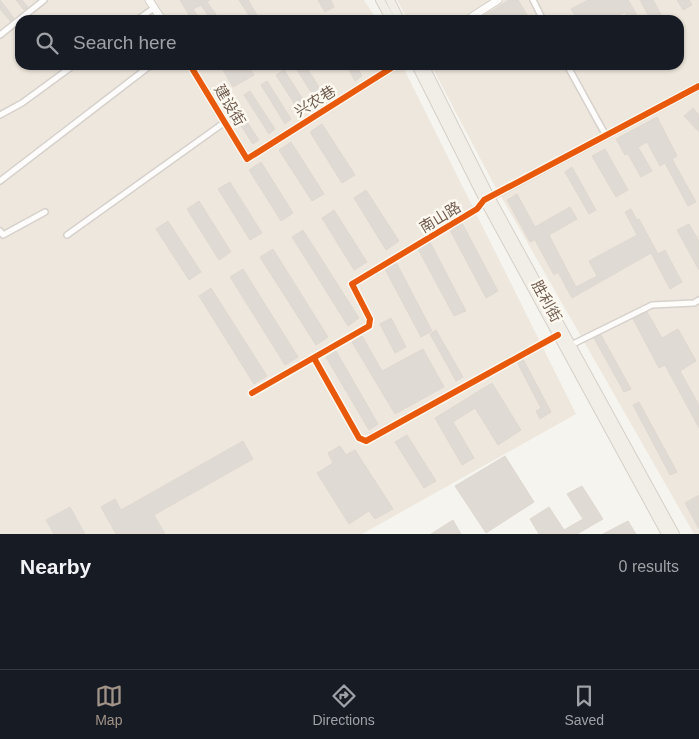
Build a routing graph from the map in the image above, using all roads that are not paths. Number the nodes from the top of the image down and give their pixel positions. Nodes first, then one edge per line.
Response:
1 (44, 0) edge
2 (149, 0) edge
3 (380, 0) edge
4 (390, 0) edge
5 (498, 0) edge
6 (532, 0) edge
7 (154, 8) junction
8 (25, 15) edge
9 (144, 15) edge
10 (159, 15) edge
11 (388, 15) edge
12 (398, 15) edge
13 (475, 15) edge
14 (540, 15) edge
15 (15, 23) edge
16 (0, 35) edge
17 (67, 70) edge
18 (144, 70) edge
19 (193, 70) edge
20 (388, 70) edge
21 (419, 70) edge
22 (426, 70) edge
23 (571, 70) edge
24 (699, 86) edge
25 (0, 115) edge
26 (225, 122) junction
27 (605, 134) junction
28 (247, 159) joint
29 (0, 181) edge
30 (488, 198) junction
31 (45, 212) dead end
32 (0, 231) edge
33 (66, 235) dead end
34 (699, 300) edge
35 (558, 335) junction
36 (572, 345) junction
37 (314, 358) junction
38 (252, 393) dead end
39 (666, 534) edge
40 (675, 534) edge

1 - 8 street
2 - 7 street
3 - 11 main road
4 - 12 main road
5 - 13 street
6 - 14 street
7 - 9 street
7 - 10 street
15 - 16 street
17 - 25 street
18 - 29 street
19 - 26 street, 建设街
20 - 28 street, 兴农巷
21 - 30 main road, 胜利街
22 - 30 main road, 胜利街
23 - 27 street
24 - 27 street, 南山路
26 - 28 street, 建设街
26 - 33 street
27 - 30 street, 南山路
30 - 35 main road, 胜利街
30 - 36 main road, 胜利街
30 - 37 street, 南山路
31 - 32 street
34 - 36 street
35 - 37 street
35 - 39 main road, 胜利街
36 - 40 main road, 胜利街
37 - 38 street, 南山路

